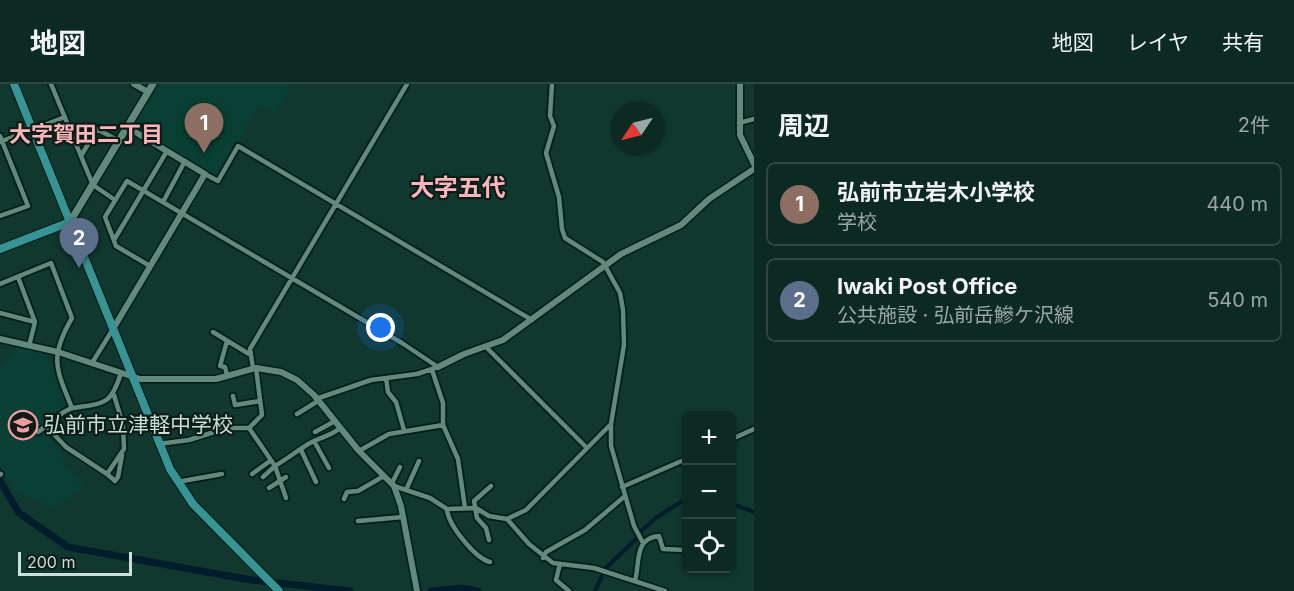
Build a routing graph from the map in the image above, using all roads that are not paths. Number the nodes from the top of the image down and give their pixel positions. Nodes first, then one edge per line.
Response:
1 (14, 84) edge
2 (51, 84) edge
3 (134, 84) edge
4 (153, 84) edge
5 (407, 84) edge
6 (552, 84) edge
7 (740, 84) edge
8 (148, 92) junction
9 (65, 117) junction
10 (754, 119) edge
11 (739, 123) junction
12 (127, 127) junction
13 (33, 130) junction
14 (1, 140) edge
15 (119, 141) junction
16 (167, 151) junction
17 (81, 156) junction
18 (185, 161) junction
19 (754, 164) edge
20 (754, 169) edge
21 (205, 174) junction
22 (93, 185) junction
23 (144, 191) junction
24 (116, 200) junction
25 (163, 202) junction
26 (336, 203) junction
27 (182, 213) junction
28 (0, 216) edge
29 (70, 222) junction
30 (114, 240) junction
31 (0, 249) edge
32 (605, 265) junction
33 (150, 266) junction
34 (18, 277) junction
35 (292, 279) junction
36 (0, 284) edge
37 (0, 313) edge
38 (532, 320) junction
39 (35, 322) junction
40 (112, 329) junction
41 (213, 332) dead end
42 (0, 339) edge
43 (227, 340) junction
44 (29, 346) junction
45 (487, 348) junction
46 (58, 352) junction
47 (249, 354) junction
48 (92, 363) junction
49 (254, 368) junction
50 (435, 369) junction
51 (121, 373) junction
52 (227, 375) junction
53 (132, 377) junction
54 (386, 378) junction
55 (114, 395) junction
56 (233, 396) dead end
57 (317, 400) junction
58 (260, 401) junction
59 (72, 408) junction
60 (297, 414) dead end
61 (335, 421) junction
62 (611, 424) junction
63 (443, 425) junction
64 (46, 426) junction
65 (249, 428) junction
66 (340, 428) junction
67 (754, 429) edge
68 (404, 430) junction
69 (38, 432) dead end
70 (315, 432) dead end
71 (736, 437) edge
72 (314, 441) junction
73 (158, 444) junction
74 (586, 448) junction
75 (302, 450) junction
76 (359, 451) junction
77 (122, 455) junction
78 (270, 461) junction
79 (419, 461) dead end
80 (682, 461) edge
81 (275, 466) junction
82 (399, 467) dead end
83 (329, 468) dead end
84 (107, 474) junction
85 (222, 474) dead end
86 (252, 474) dead end
87 (384, 476) junction
88 (263, 477) dead end
89 (284, 478) junction
90 (177, 482) junction
91 (316, 482) dead end
92 (393, 484) junction
93 (491, 486) dead end
94 (622, 487) junction
95 (269, 488) dead end
96 (406, 490) junction
97 (625, 496) junction
98 (286, 498) dead end
99 (344, 499) dead end
100 (465, 508) junction
101 (476, 508) junction
102 (447, 509) junction
103 (403, 517) junction
104 (507, 519) junction
105 (358, 520) dead end
106 (489, 540) dead end
107 (643, 543) junction
108 (682, 550) edge
109 (543, 558) junction
110 (490, 562) dead end
111 (560, 564) junction
112 (635, 581) junction
113 (279, 591) edge
114 (417, 591) edge
115 (569, 591) edge
116 (665, 591) edge

1 - 13 main road
2 - 9 street
3 - 8 street
4 - 8 main road
5 - 26 street
6 - 32 street
7 - 11 street
8 - 12 main road
9 - 13 street
9 - 17 street
10 - 11 street
11 - 19 street
12 - 15 main road
12 - 16 street
13 - 14 street
13 - 29 main road
14 - 28 street
15 - 17 street
15 - 22 main road
16 - 18 street
16 - 23 street
17 - 22 street
18 - 21 street
18 - 25 street
20 - 32 street
21 - 26 street
21 - 27 street
22 - 24 street
22 - 29 main road
23 - 24 street
23 - 25 street
23 - 30 street
24 - 30 street
25 - 27 street
26 - 35 street
26 - 38 street
27 - 33 street
27 - 35 street
29 - 31 main road
29 - 40 main road
30 - 33 street
32 - 38 street
32 - 62 street
33 - 40 street
34 - 36 street
34 - 39 street
34 - 46 street
35 - 47 street
35 - 50 street
37 - 39 street
38 - 45 street
39 - 44 street
40 - 48 street
40 - 53 main road
41 - 43 street
42 - 44 street
43 - 47 street
43 - 52 street
44 - 46 street
45 - 50 street
45 - 74 street
46 - 48 street
46 - 59 street
47 - 49 street
48 - 51 street
49 - 52 street
49 - 57 street
49 - 58 street
50 - 54 street
50 - 63 street
51 - 53 street
51 - 55 street
52 - 53 street
53 - 73 main road
54 - 57 street
54 - 68 street
55 - 59 street
55 - 77 street
56 - 58 street
57 - 60 street
57 - 61 street
58 - 65 street
59 - 64 street
61 - 66 street
61 - 70 street
62 - 74 street
62 - 94 street
63 - 68 street
63 - 100 street
64 - 69 street
64 - 84 street
65 - 73 street
65 - 78 street
66 - 72 street
66 - 76 street
67 - 71 street
68 - 76 street
72 - 75 street
72 - 83 street
73 - 90 main road
74 - 104 street
75 - 81 street
75 - 91 street
76 - 87 street
77 - 84 street
77 - 84 street
78 - 81 street
78 - 86 street
79 - 96 street
80 - 94 street
81 - 88 street
81 - 89 street
82 - 92 street
85 - 90 street
87 - 92 street
87 - 99 street
89 - 95 street
89 - 98 street
90 - 113 main road
92 - 96 street
92 - 103 street
93 - 101 street
94 - 97 street
96 - 102 street
97 - 107 street
97 - 109 street
100 - 101 street
100 - 102 street
101 - 104 street
101 - 106 street
102 - 110 street
103 - 105 street
103 - 114 street
104 - 109 street
107 - 108 street
107 - 112 street
109 - 111 street
111 - 112 street
111 - 115 street
112 - 116 street

